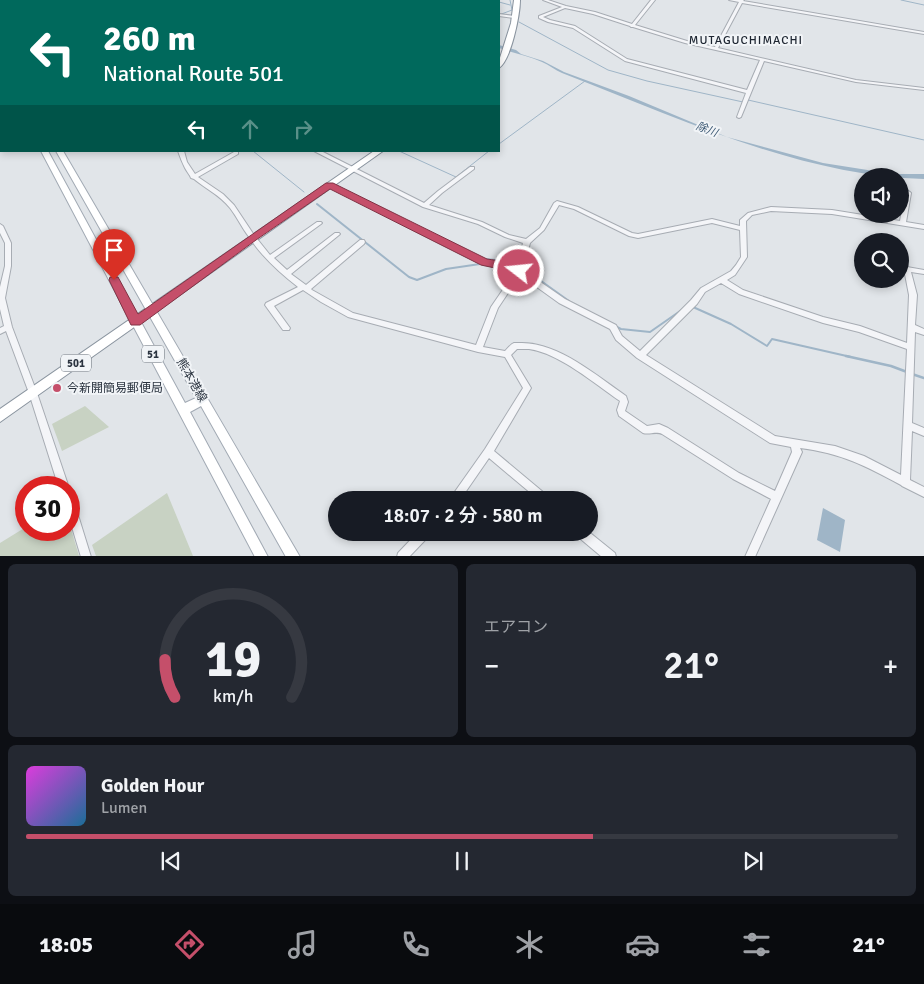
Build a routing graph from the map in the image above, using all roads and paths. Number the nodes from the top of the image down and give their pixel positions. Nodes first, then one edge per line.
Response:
1 (518, 0) edge
2 (545, 0) edge
3 (653, 0) edge
4 (731, 0) edge
5 (741, 1) edge
6 (565, 7) junction
7 (500, 15) edge
8 (516, 17) junction
9 (632, 26) junction
10 (924, 32) edge
11 (716, 49) junction
12 (762, 60) junction
13 (500, 64) edge
14 (924, 89) edge
15 (748, 92) junction
16 (739, 117) dead end
17 (45, 152) edge
18 (60, 152) edge
19 (181, 152) edge
20 (318, 152) edge
21 (378, 152) edge
22 (236, 153) dead end
23 (354, 168) junction
24 (472, 168) dead end
25 (193, 177) junction
26 (330, 186) junction
27 (425, 206) junction
28 (854, 215) edge
29 (319, 223) dead end
30 (903, 223) edge
31 (0, 226) edge
32 (924, 227) edge
33 (743, 229) junction
34 (337, 234) dead end
35 (252, 238) junction
36 (362, 242) dead end
37 (527, 242) junction
38 (270, 258) junction
39 (519, 271) junction
40 (924, 272) edge
41 (286, 274) junction
42 (721, 279) junction
43 (305, 288) junction
44 (151, 311) junction
45 (136, 322) junction
46 (8, 327) junction
47 (912, 327) junction
48 (286, 328) dead end
49 (0, 331) edge
50 (924, 332) edge
51 (910, 347) junction
52 (478, 349) junction
53 (507, 354) junction
54 (640, 356) junction
55 (33, 393) junction
56 (203, 399) junction
57 (183, 410) junction
58 (0, 416) edge
59 (907, 425) junction
60 (924, 432) edge
61 (795, 445) junction
62 (488, 452) junction
63 (60, 476) edge
64 (905, 483) junction
65 (460, 491) edge
66 (535, 491) edge
67 (924, 492) edge
68 (776, 497) junction
69 (80, 537) edge
70 (416, 541) edge
71 (592, 541) edge
72 (86, 556) edge
73 (262, 556) edge
74 (294, 556) edge
75 (402, 556) edge
76 (611, 556) edge
77 (750, 556) edge

1 - 8 highway
2 - 6 street
3 - 9 street
4 - 5 street
5 - 10 street
5 - 11 street
6 - 9 street
6 - 15 street
7 - 8 street
8 - 13 highway
9 - 11 street
11 - 12 street
12 - 14 street
12 - 15 street
15 - 16 street
17 - 45 main road, 熊本港線 / 51
18 - 44 main road, 熊本港線 / 51
19 - 25 street
20 - 23 street
21 - 23 highway, 501
22 - 25 street
23 - 26 highway, 501
23 - 27 street
24 - 27 street
25 - 35 street
26 - 35 highway, 501
26 - 39 street
27 - 37 street
28 - 33 street
29 - 38 street
30 - 32 street
31 - 46 street
33 - 37 street
33 - 42 street
34 - 41 street
35 - 38 street
35 - 44 highway, 501
36 - 43 street
37 - 39 street
38 - 41 street
39 - 52 street
39 - 54 street
40 - 47 street
41 - 43 street
42 - 51 street
42 - 54 street
43 - 48 street
43 - 52 street
44 - 45 highway, 501
44 - 56 main road, 熊本港線 / 51
45 - 55 highway, 501
45 - 57 main road, 熊本港線 / 51
46 - 49 street
46 - 55 street
47 - 50 street
47 - 51 street
51 - 59 street
52 - 53 street
53 - 62 street
53 - 68 street
54 - 61 street
55 - 58 highway, 501
55 - 63 street
56 - 57 main road
56 - 74 main road, 熊本港線 / 51
57 - 73 main road, 熊本港線 / 51
59 - 60 street
59 - 64 street
61 - 64 street
61 - 68 street
62 - 65 street
62 - 66 street
64 - 67 street
68 - 77 street
69 - 72 street
70 - 75 street
71 - 76 street

